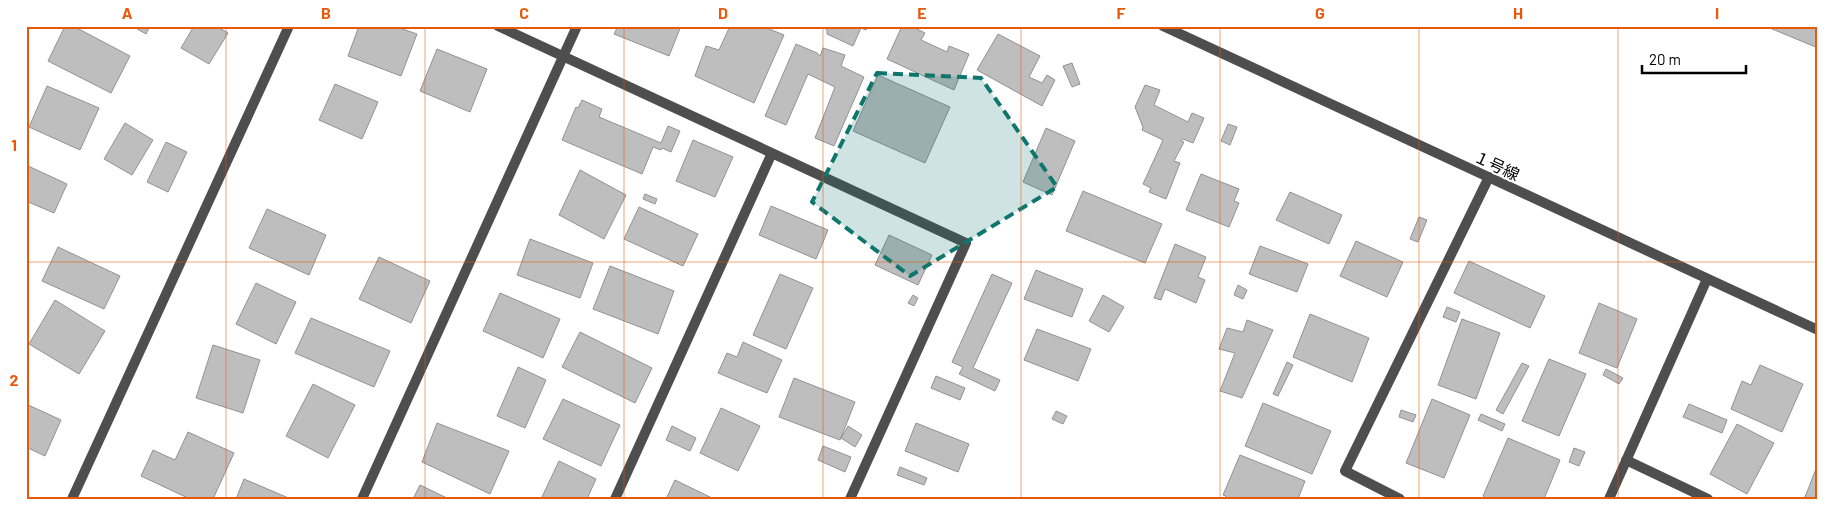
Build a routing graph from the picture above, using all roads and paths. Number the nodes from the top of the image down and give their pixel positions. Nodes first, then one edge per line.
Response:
1 (289, 26) edge
2 (498, 26) edge
3 (577, 26) edge
4 (1163, 26) edge
5 (563, 56) junction
6 (772, 153) junction
7 (1489, 177) junction
8 (1707, 279) junction
9 (1818, 330) edge
10 (1626, 460) junction
11 (72, 499) edge
12 (362, 499) edge
13 (615, 499) edge
14 (850, 499) edge
15 (1400, 499) edge
16 (1609, 499) edge
17 (1708, 499) edge

1 - 11 street
2 - 5 street
3 - 5 street
4 - 7 street, １号線
5 - 6 street
5 - 12 street
6 - 13 street
6 - 14 street
7 - 8 street, １号線
7 - 15 street
8 - 9 street, １号線
8 - 10 street
10 - 16 street
10 - 17 street

